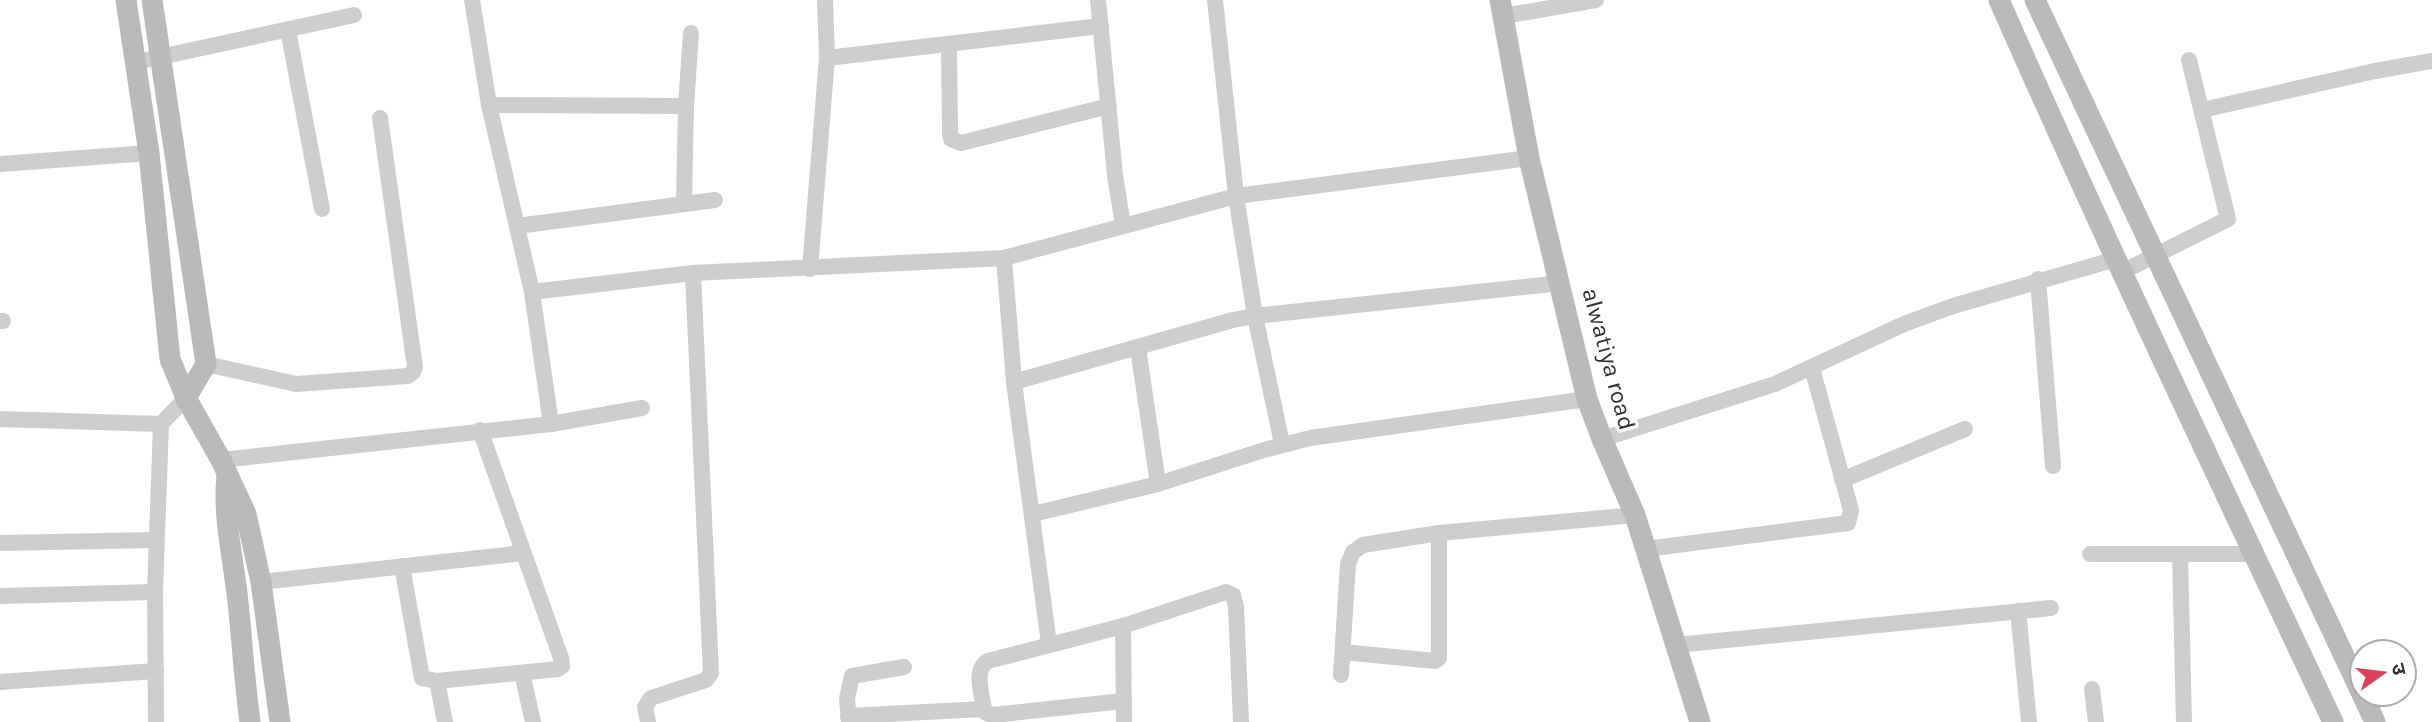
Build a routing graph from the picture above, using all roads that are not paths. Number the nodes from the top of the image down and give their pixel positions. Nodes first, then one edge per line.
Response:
1 (126, 0) edge
2 (152, 0) edge
3 (472, 0) edge
4 (825, 0) edge
5 (1098, 0) edge
6 (1215, 0) edge
7 (1596, 0) edge
8 (1999, 0) edge
9 (2035, 0) edge
10 (1502, 8) edge
11 (354, 16) dead end
12 (1101, 26) junction
13 (288, 30) junction
14 (691, 33) dead end
15 (949, 44) junction
16 (162, 57) junction
17 (827, 58) junction
18 (2189, 60) dead end
19 (2432, 61) edge
20 (137, 62) junction
21 (489, 104) junction
22 (686, 106) junction
23 (1109, 106) junction
24 (2202, 110) junction
25 (380, 118) dead end
26 (149, 153) junction
27 (1530, 158) junction
28 (0, 164) edge
29 (1236, 196) junction
30 (715, 200) dead end
31 (684, 204) junction
32 (322, 209) dead end
33 (1123, 225) junction
34 (517, 226) junction
35 (2154, 254) junction
36 (1004, 258) junction
37 (2119, 265) junction
38 (810, 268) junction
39 (693, 273) junction
40 (2038, 279) junction
41 (1561, 283) junction
42 (532, 292) junction
43 (1255, 316) junction
44 (1138, 348) junction
45 (206, 364) junction
46 (1812, 368) junction
47 (1014, 382) junction
48 (186, 398) junction
49 (1587, 399) junction
50 (642, 408) dead end
51 (0, 419) edge
52 (551, 424) junction
53 (161, 425) junction
54 (1965, 429) dead end
55 (481, 430) junction
56 (1602, 439) junction
57 (1282, 444) junction
58 (2053, 466) dead end
59 (224, 467) junction
60 (1842, 480) junction
61 (1157, 484) junction
62 (1033, 514) junction
63 (1635, 515) junction
64 (1438, 533) junction
65 (156, 540) junction
66 (0, 543) edge
67 (1646, 549) junction
68 (523, 553) junction
69 (2090, 554) dead end
70 (2180, 554) junction
71 (2253, 554) junction
72 (402, 566) junction
73 (261, 582) junction
74 (155, 592) junction
75 (0, 596) edge
76 (2051, 608) dead end
77 (2018, 611) junction
78 (1123, 626) junction
79 (1049, 644) junction
80 (1676, 645) junction
81 (1343, 652) junction
82 (2348, 664) edge
83 (904, 667) dead end
84 (156, 671) junction
85 (522, 673) junction
86 (1341, 675) dead end
87 (437, 681) junction
88 (0, 682) edge
89 (2092, 689) dead end
90 (1124, 701) junction
91 (984, 709) junction
92 (848, 719) edge
93 (156, 722) edge
94 (250, 722) edge
95 (280, 722) edge
96 (445, 722) edge
97 (533, 722) edge
98 (648, 722) edge
99 (1124, 722) edge
100 (1241, 722) edge
101 (1700, 722) edge
102 (2029, 722) edge
103 (2096, 722) edge
104 (2184, 722) edge
105 (2333, 722) edge

1 - 20 street
2 - 16 street
3 - 21 street
4 - 17 street
5 - 12 street
6 - 29 street
7 - 10 street
8 - 37 street
9 - 35 street
10 - 27 street, alwatiya road
11 - 13 street
12 - 15 street
12 - 23 street
13 - 16 street
13 - 32 street
14 - 22 street
15 - 17 street
15 - 23 street
16 - 20 street
16 - 45 street
17 - 38 street
18 - 24 street
19 - 24 street
20 - 26 street
21 - 22 street
21 - 34 street
22 - 31 street
23 - 33 street
24 - 35 street
25 - 45 street
26 - 28 street
26 - 48 street
27 - 29 street
27 - 41 street, alwatiya road
29 - 33 street
29 - 43 street
30 - 31 street
31 - 34 street
33 - 36 street
34 - 42 street
35 - 37 street
35 - 82 street
36 - 38 street
36 - 47 street
37 - 40 street
37 - 71 street
38 - 39 street
39 - 42 street
39 - 98 street
40 - 46 street
40 - 58 street
41 - 43 street
41 - 49 street, alwatiya road
42 - 52 street
43 - 44 street
43 - 57 street
44 - 47 street
44 - 61 street
45 - 48 street
46 - 56 street
46 - 60 street
47 - 62 street
48 - 53 street
48 - 59 street
49 - 56 street, alwatiya road
49 - 57 street
50 - 52 street
51 - 53 street
52 - 55 street
53 - 65 street
54 - 60 street
55 - 59 street
55 - 68 street
56 - 63 street, alwatiya road
57 - 61 street
59 - 73 street
59 - 94 street
60 - 67 street
61 - 62 street
62 - 79 street
63 - 64 street
63 - 67 street, alwatiya road
64 - 81 street
64 - 81 street
65 - 66 street
65 - 74 street
67 - 80 street, alwatiya road
68 - 72 street
68 - 85 street
69 - 70 street
70 - 71 street
70 - 104 street
71 - 105 street
72 - 73 street
72 - 87 street
73 - 95 street
74 - 75 street
74 - 84 street
76 - 77 street
77 - 80 street
77 - 102 street
78 - 79 street
78 - 90 street
78 - 100 street
79 - 91 street
80 - 101 street, alwatiya road
81 - 86 street
83 - 92 street
84 - 88 street
84 - 93 street
85 - 87 street
85 - 97 street
87 - 96 street
89 - 103 street
90 - 91 street
90 - 99 street
91 - 92 street

